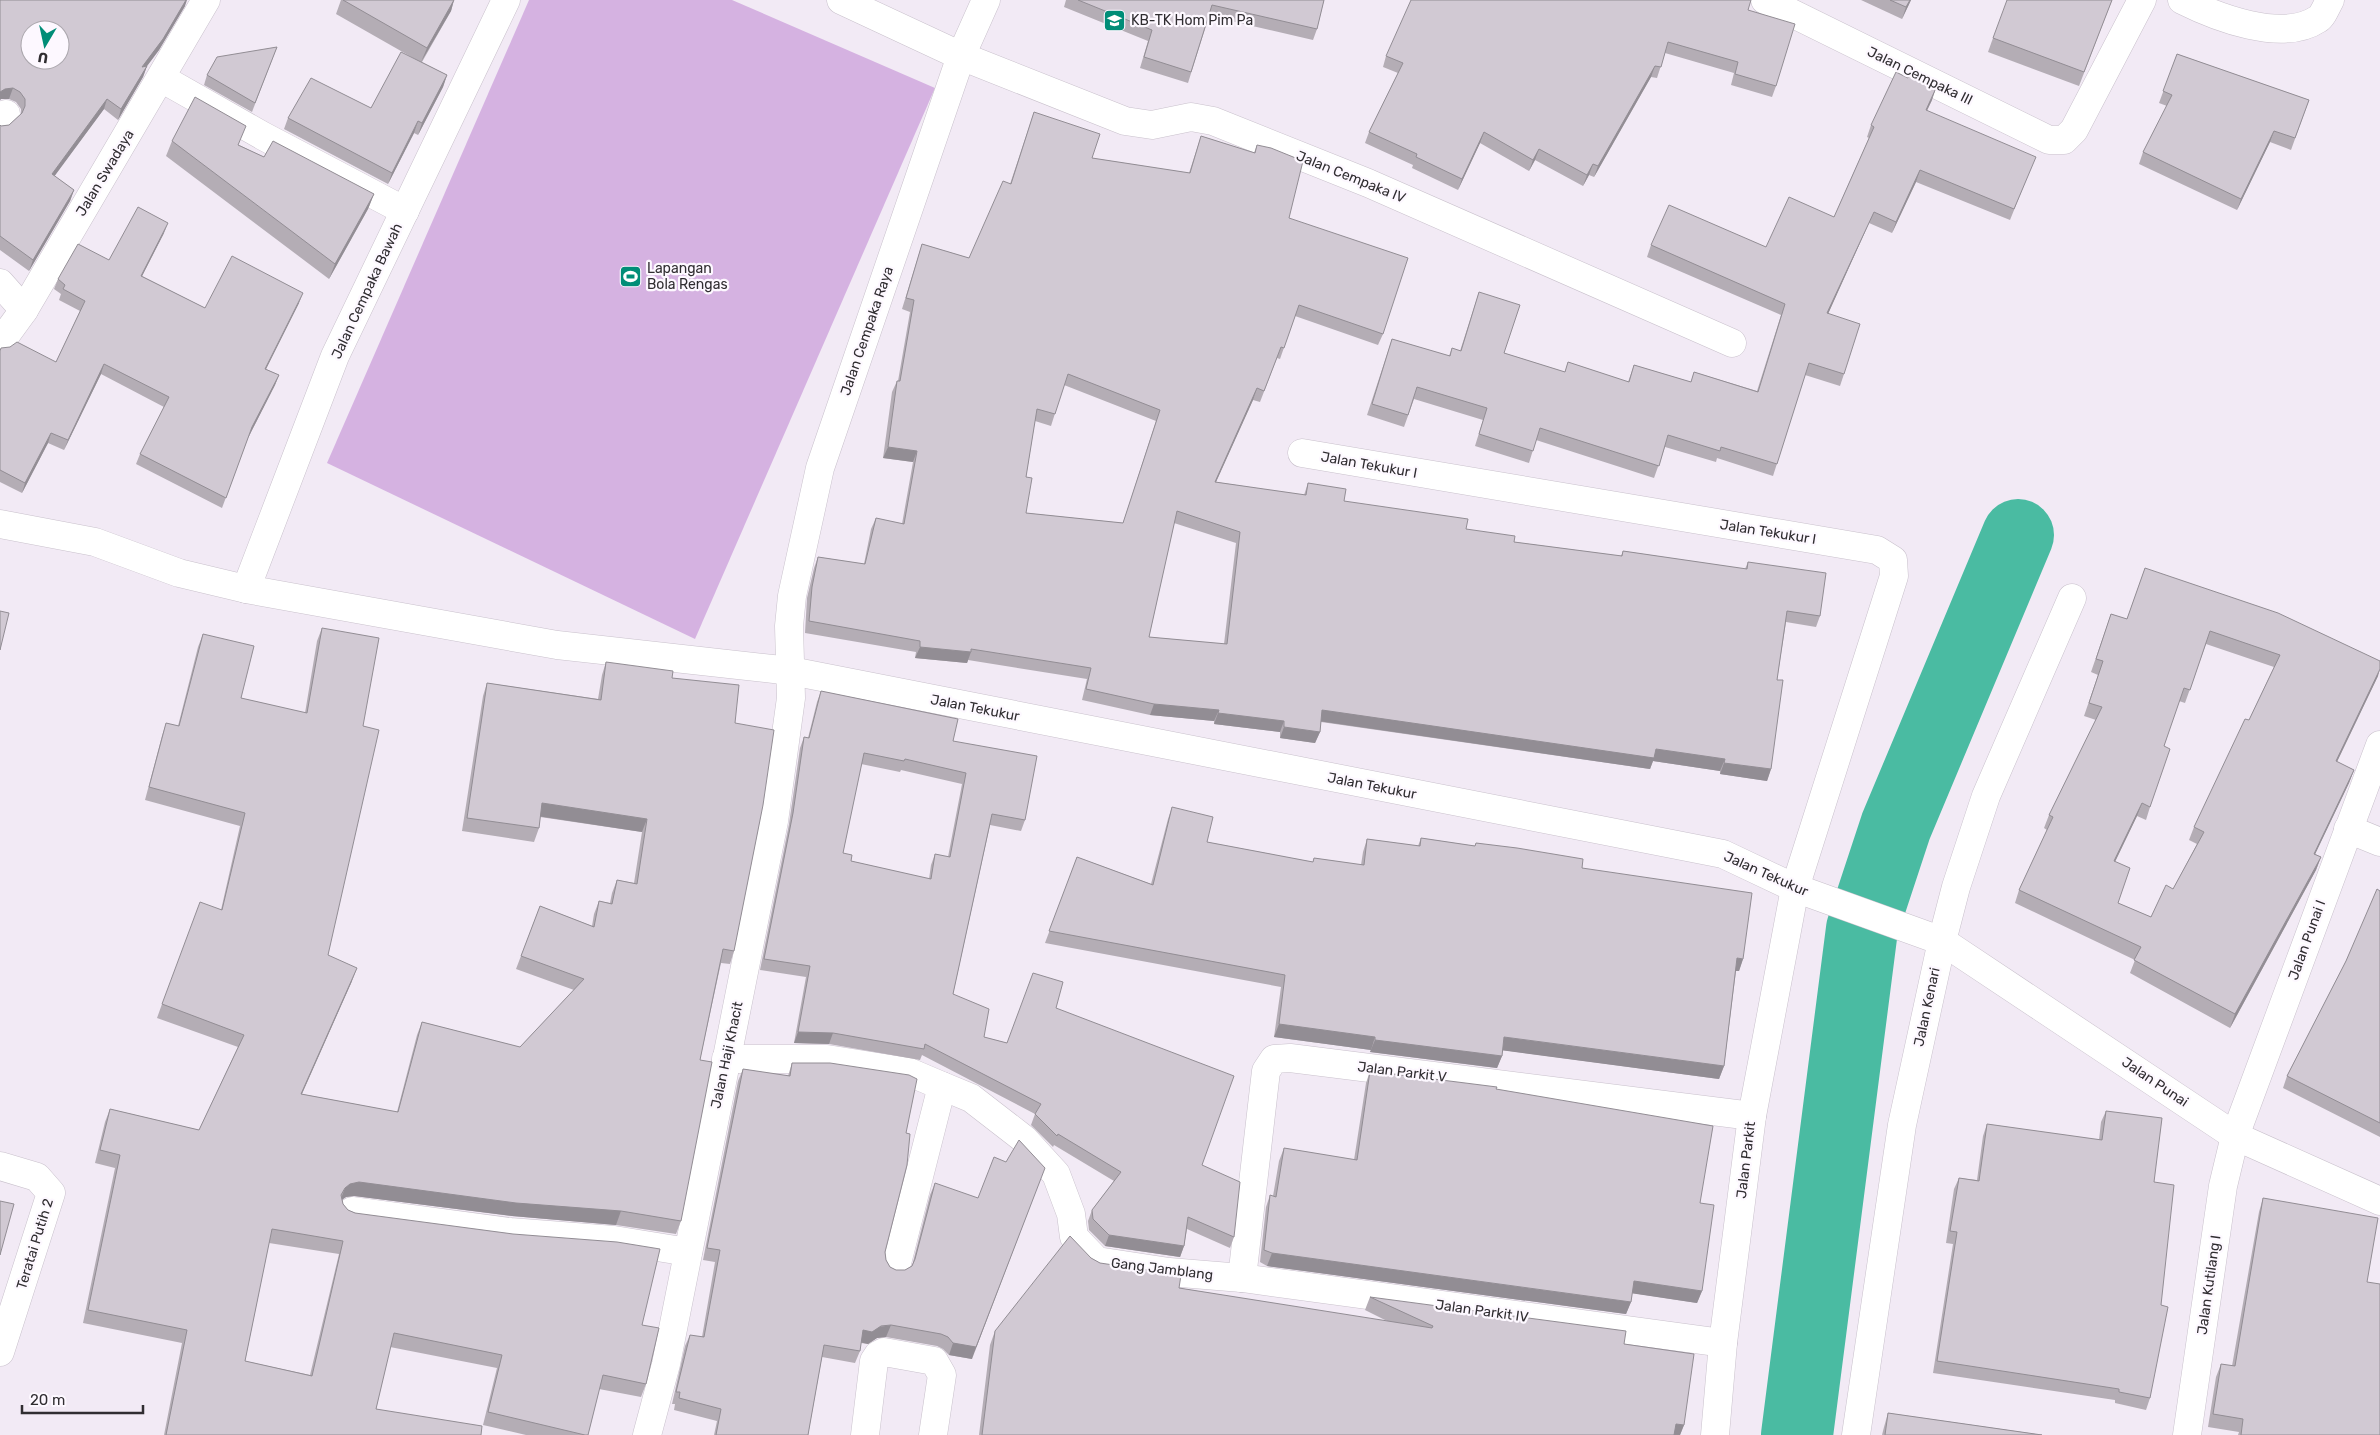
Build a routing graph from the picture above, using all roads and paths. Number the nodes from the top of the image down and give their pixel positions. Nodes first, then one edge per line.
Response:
1 (206, 0) edge
2 (506, 0) edge
3 (841, 0) edge
4 (986, 0) edge
5 (1765, 0) edge
6 (2142, 0) edge
7 (2182, 0) edge
8 (2330, 0) edge
9 (961, 56) junction
10 (161, 78) junction
11 (405, 211) junction
12 (0, 283) edge
13 (24, 310) junction
14 (0, 343) edge
15 (1732, 343) dead end
16 (1302, 453) dead end
17 (0, 524) edge
18 (246, 589) junction
19 (2072, 598) dead end
20 (791, 672) junction
21 (2380, 745) edge
22 (2348, 830) junction
23 (2380, 842) edge
24 (1795, 888) junction
25 (1931, 936) junction
26 (726, 1059) junction
27 (942, 1086) junction
28 (1752, 1116) junction
29 (2235, 1136) junction
30 (0, 1166) edge
31 (2380, 1201) edge
32 (352, 1211) edge
33 (688, 1252) junction
34 (896, 1267) dead end
35 (1242, 1278) junction
36 (1723, 1343) junction
37 (0, 1352) edge
38 (647, 1435) edge
39 (864, 1435) edge
40 (933, 1435) edge
41 (1716, 1435) edge
42 (1856, 1435) edge
43 (2188, 1435) edge

1 - 10 street, Jalan Swadaya
2 - 11 street, Jalan Cempaka Bawah
3 - 9 street, Jalan Cempaka IV
4 - 9 street, Jalan Cempaka Raya
5 - 6 street, Jalan Cempaka III
7 - 8 street
9 - 15 street, Jalan Cempaka IV
9 - 20 street, Jalan Cempaka Raya
10 - 11 street
10 - 13 street, Jalan Swadaya
11 - 18 street, Jalan Cempaka Bawah
12 - 13 street
13 - 14 street, Jalan Swadaya
16 - 24 street, Jalan Tekukur I
17 - 18 street, Jalan Tekukur
18 - 20 street, Jalan Tekukur
19 - 25 street, Jalan Kenari
20 - 24 street, Jalan Tekukur
20 - 26 street, Jalan Haji Khacit
21 - 22 street, Jalan Punai I
22 - 23 street
22 - 29 street, Jalan Punai I
24 - 25 street, Jalan Tekukur
24 - 28 street, Jalan Parkit
25 - 29 street, Jalan Punai
25 - 42 street, Jalan Kenari
26 - 27 street, Gang Jamblang
26 - 33 street, Jalan Haji Khacit
27 - 34 street
27 - 35 street, Gang Jamblang
28 - 35 street, Jalan Parkit V
28 - 36 street, Jalan Parkit
29 - 31 street, Jalan Punai
29 - 43 street, Jalan Kutilang I
30 - 37 street, Teratai Putih 2
32 - 33 street
33 - 38 street, Jalan Haji Khacit
35 - 36 street, Jalan Parkit IV
36 - 41 street, Jalan Parkit
39 - 40 street

